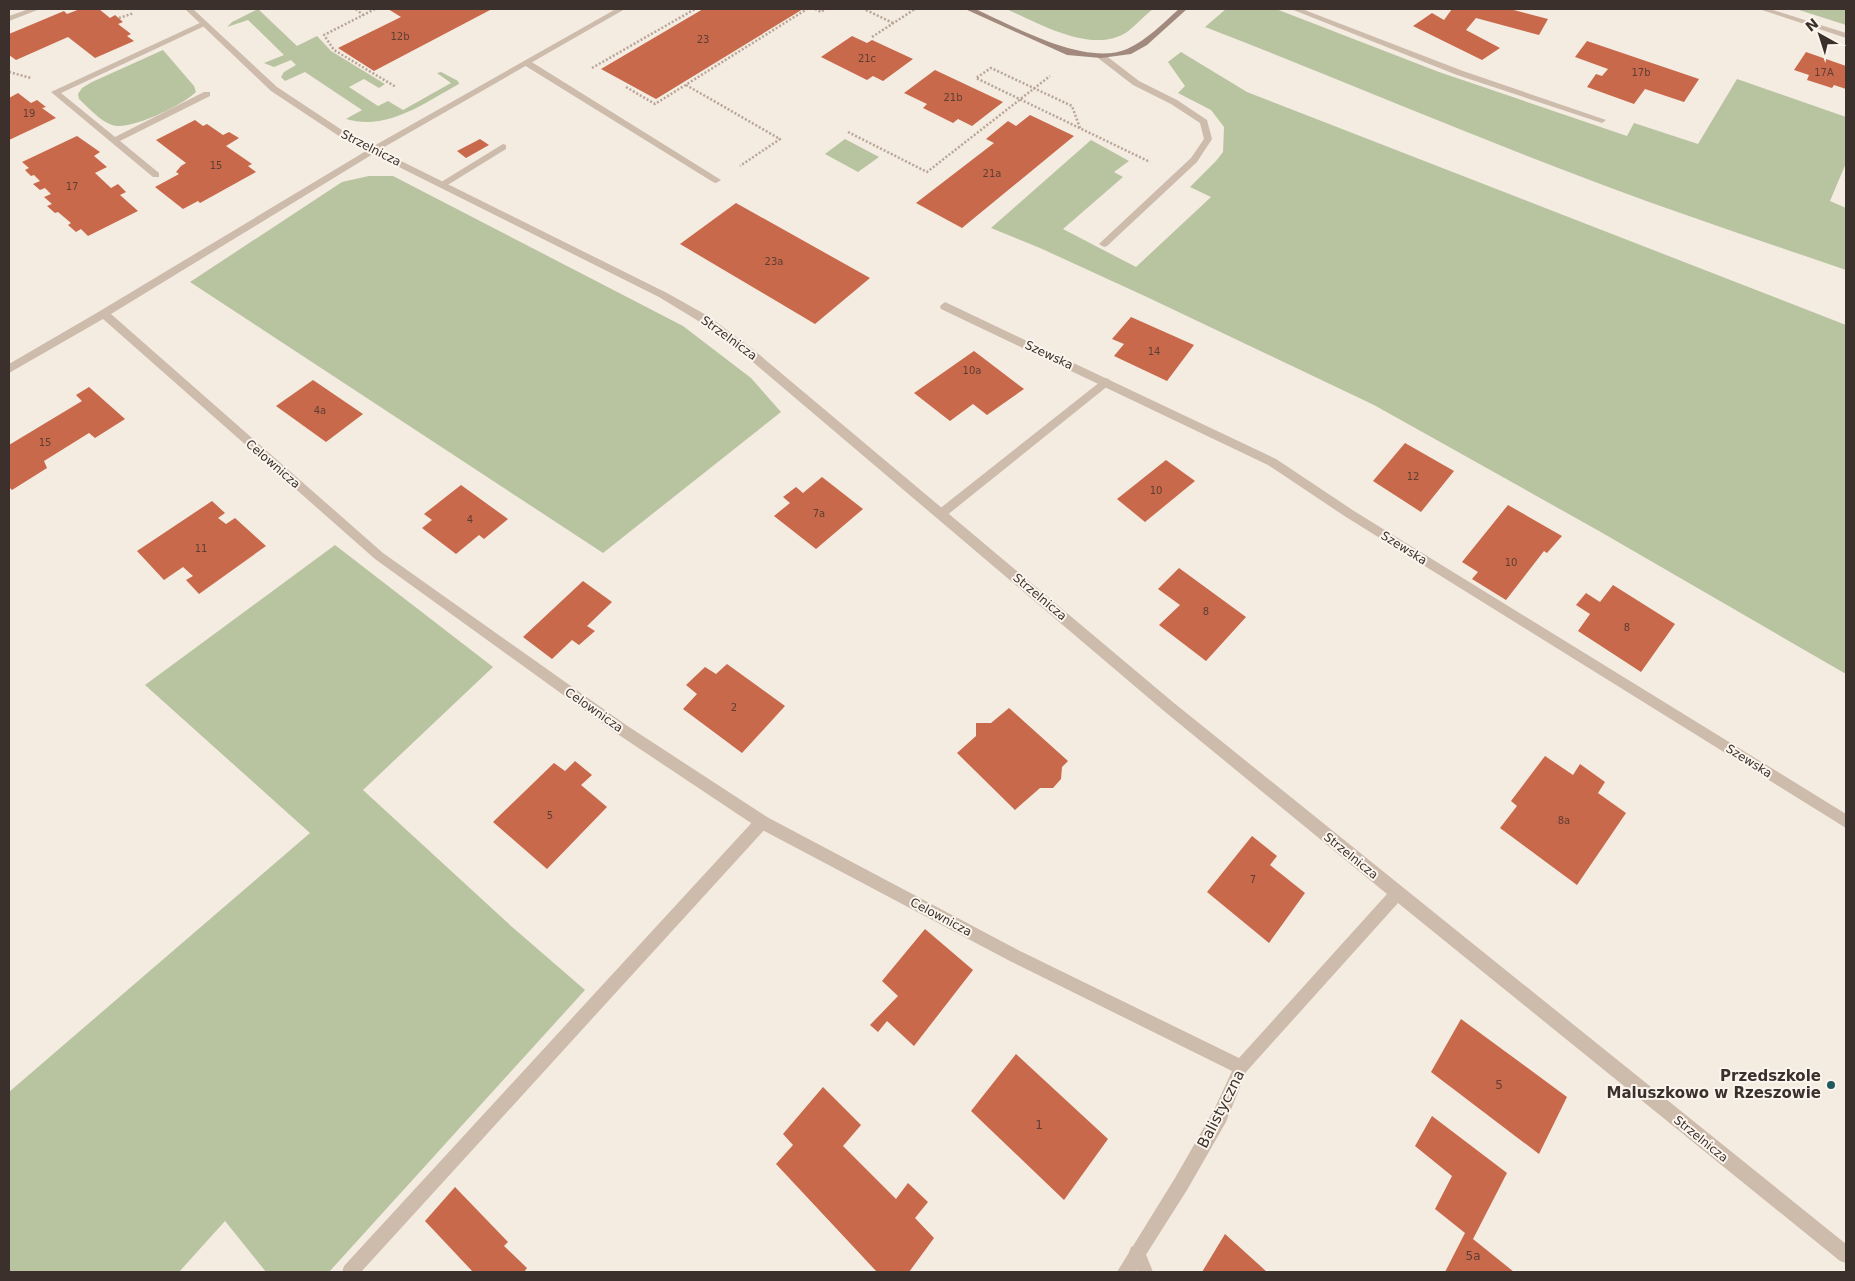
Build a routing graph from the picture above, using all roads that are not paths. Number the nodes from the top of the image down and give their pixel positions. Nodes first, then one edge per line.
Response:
1 (36, 9) edge
2 (189, 9) edge
3 (621, 9) edge
4 (969, 9) edge
5 (1183, 9) edge
6 (1295, 9) edge
7 (1763, 9) edge
8 (9, 19) edge
9 (204, 24) junction
10 (1846, 36) edge
11 (1102, 56) junction
12 (527, 63) junction
13 (207, 94) dead end
14 (1602, 120) dead end
15 (114, 141) junction
16 (503, 147) dead end
17 (373, 150) junction
18 (156, 175) dead end
19 (716, 180) dead end
20 (443, 184) junction
21 (1104, 244) dead end
22 (945, 306) dead end
23 (104, 314) junction
24 (9, 369) edge
25 (1105, 382) junction
26 (942, 513) junction
27 (762, 822) junction
28 (1846, 822) edge
29 (1397, 893) junction
30 (1241, 1067) junction
31 (1137, 1253) junction
32 (1846, 1255) edge
33 (350, 1272) edge
34 (1125, 1272) edge
35 (1146, 1272) edge

1 - 8 street
2 - 9 street, Strzelnicza
3 - 12 street
4 - 11 street
5 - 11 street
6 - 14 street
7 - 10 street
9 - 15 street
9 - 17 street, Strzelnicza
11 - 21 street
12 - 17 street
12 - 19 street
13 - 15 street
15 - 18 street
16 - 20 street
17 - 20 street, Strzelnicza
17 - 23 street
20 - 26 street, Strzelnicza
22 - 25 street, Szewska
23 - 24 street
23 - 27 street, Celownicza
25 - 26 street
25 - 28 street, Szewska
26 - 29 street, Strzelnicza
27 - 30 street, Celownicza
27 - 33 street
29 - 30 street, Balistyczna
29 - 32 street, Strzelnicza
30 - 31 street, Balistyczna
31 - 34 street, Balistyczna
31 - 35 street

